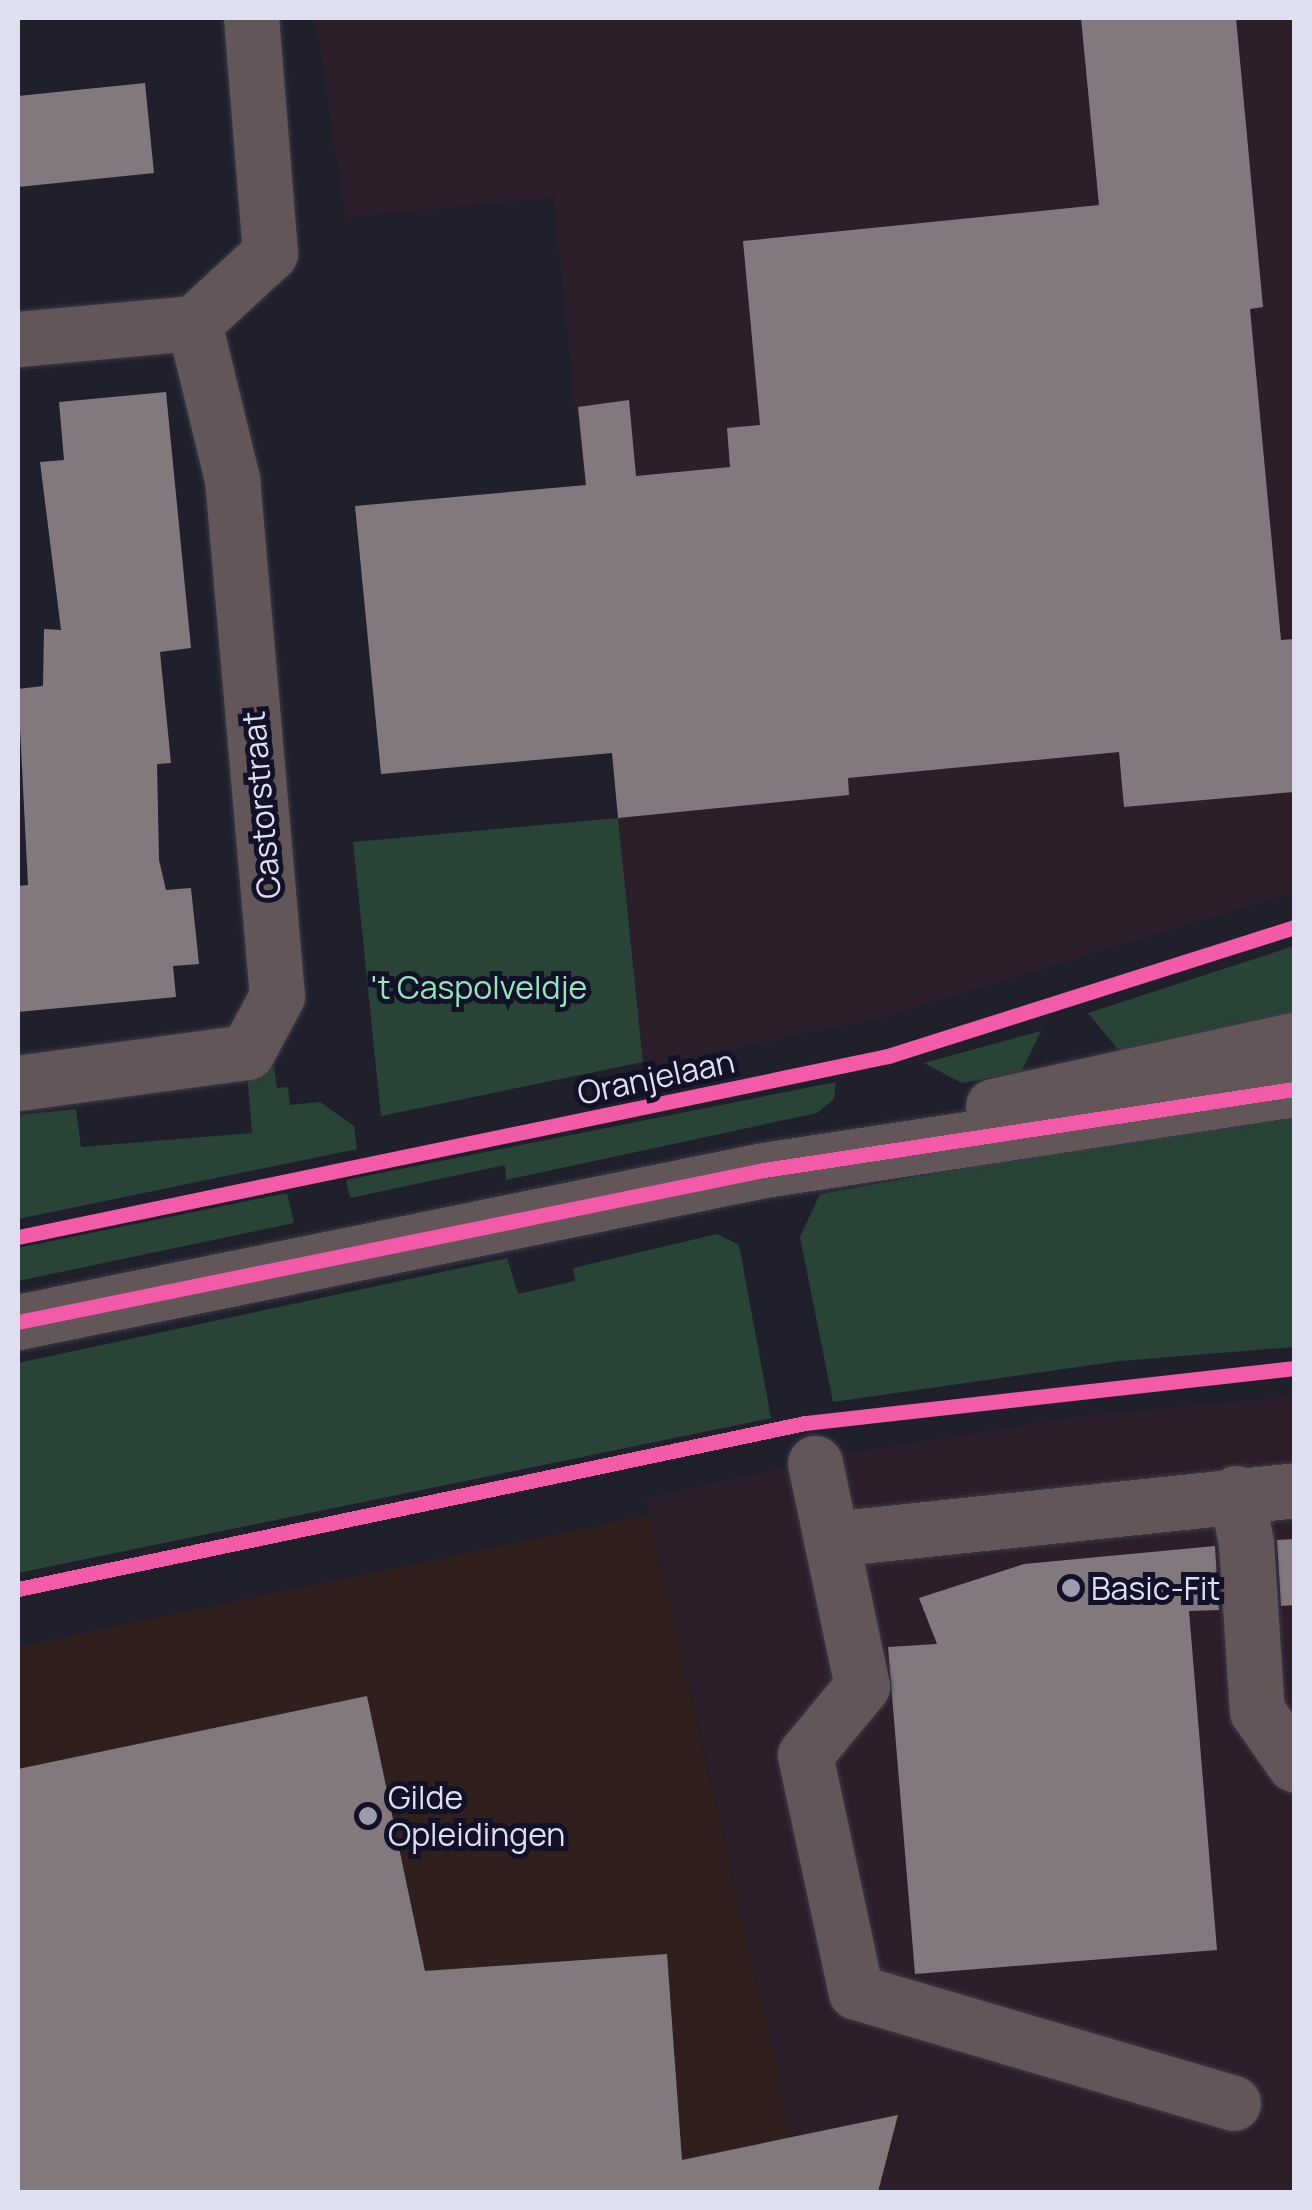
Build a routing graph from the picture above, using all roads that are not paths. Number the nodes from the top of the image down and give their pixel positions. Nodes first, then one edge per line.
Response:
1 (251, 18) edge
2 (194, 324) junction
3 (18, 339) edge
4 (1294, 1040) edge
5 (18, 1082) edge
6 (1294, 1089) edge
7 (764, 1170) junction
8 (18, 1322) edge
9 (815, 1462) dead end
10 (1294, 1490) edge
11 (1236, 1494) junction
12 (831, 1539) junction
13 (1294, 1764) edge
14 (1234, 2103) dead end

1 - 2 street
2 - 3 street
2 - 5 street, Castorstraat
4 - 7 street
6 - 7 street
7 - 8 street
9 - 12 street
10 - 11 street
11 - 12 street
11 - 13 street
12 - 14 street

